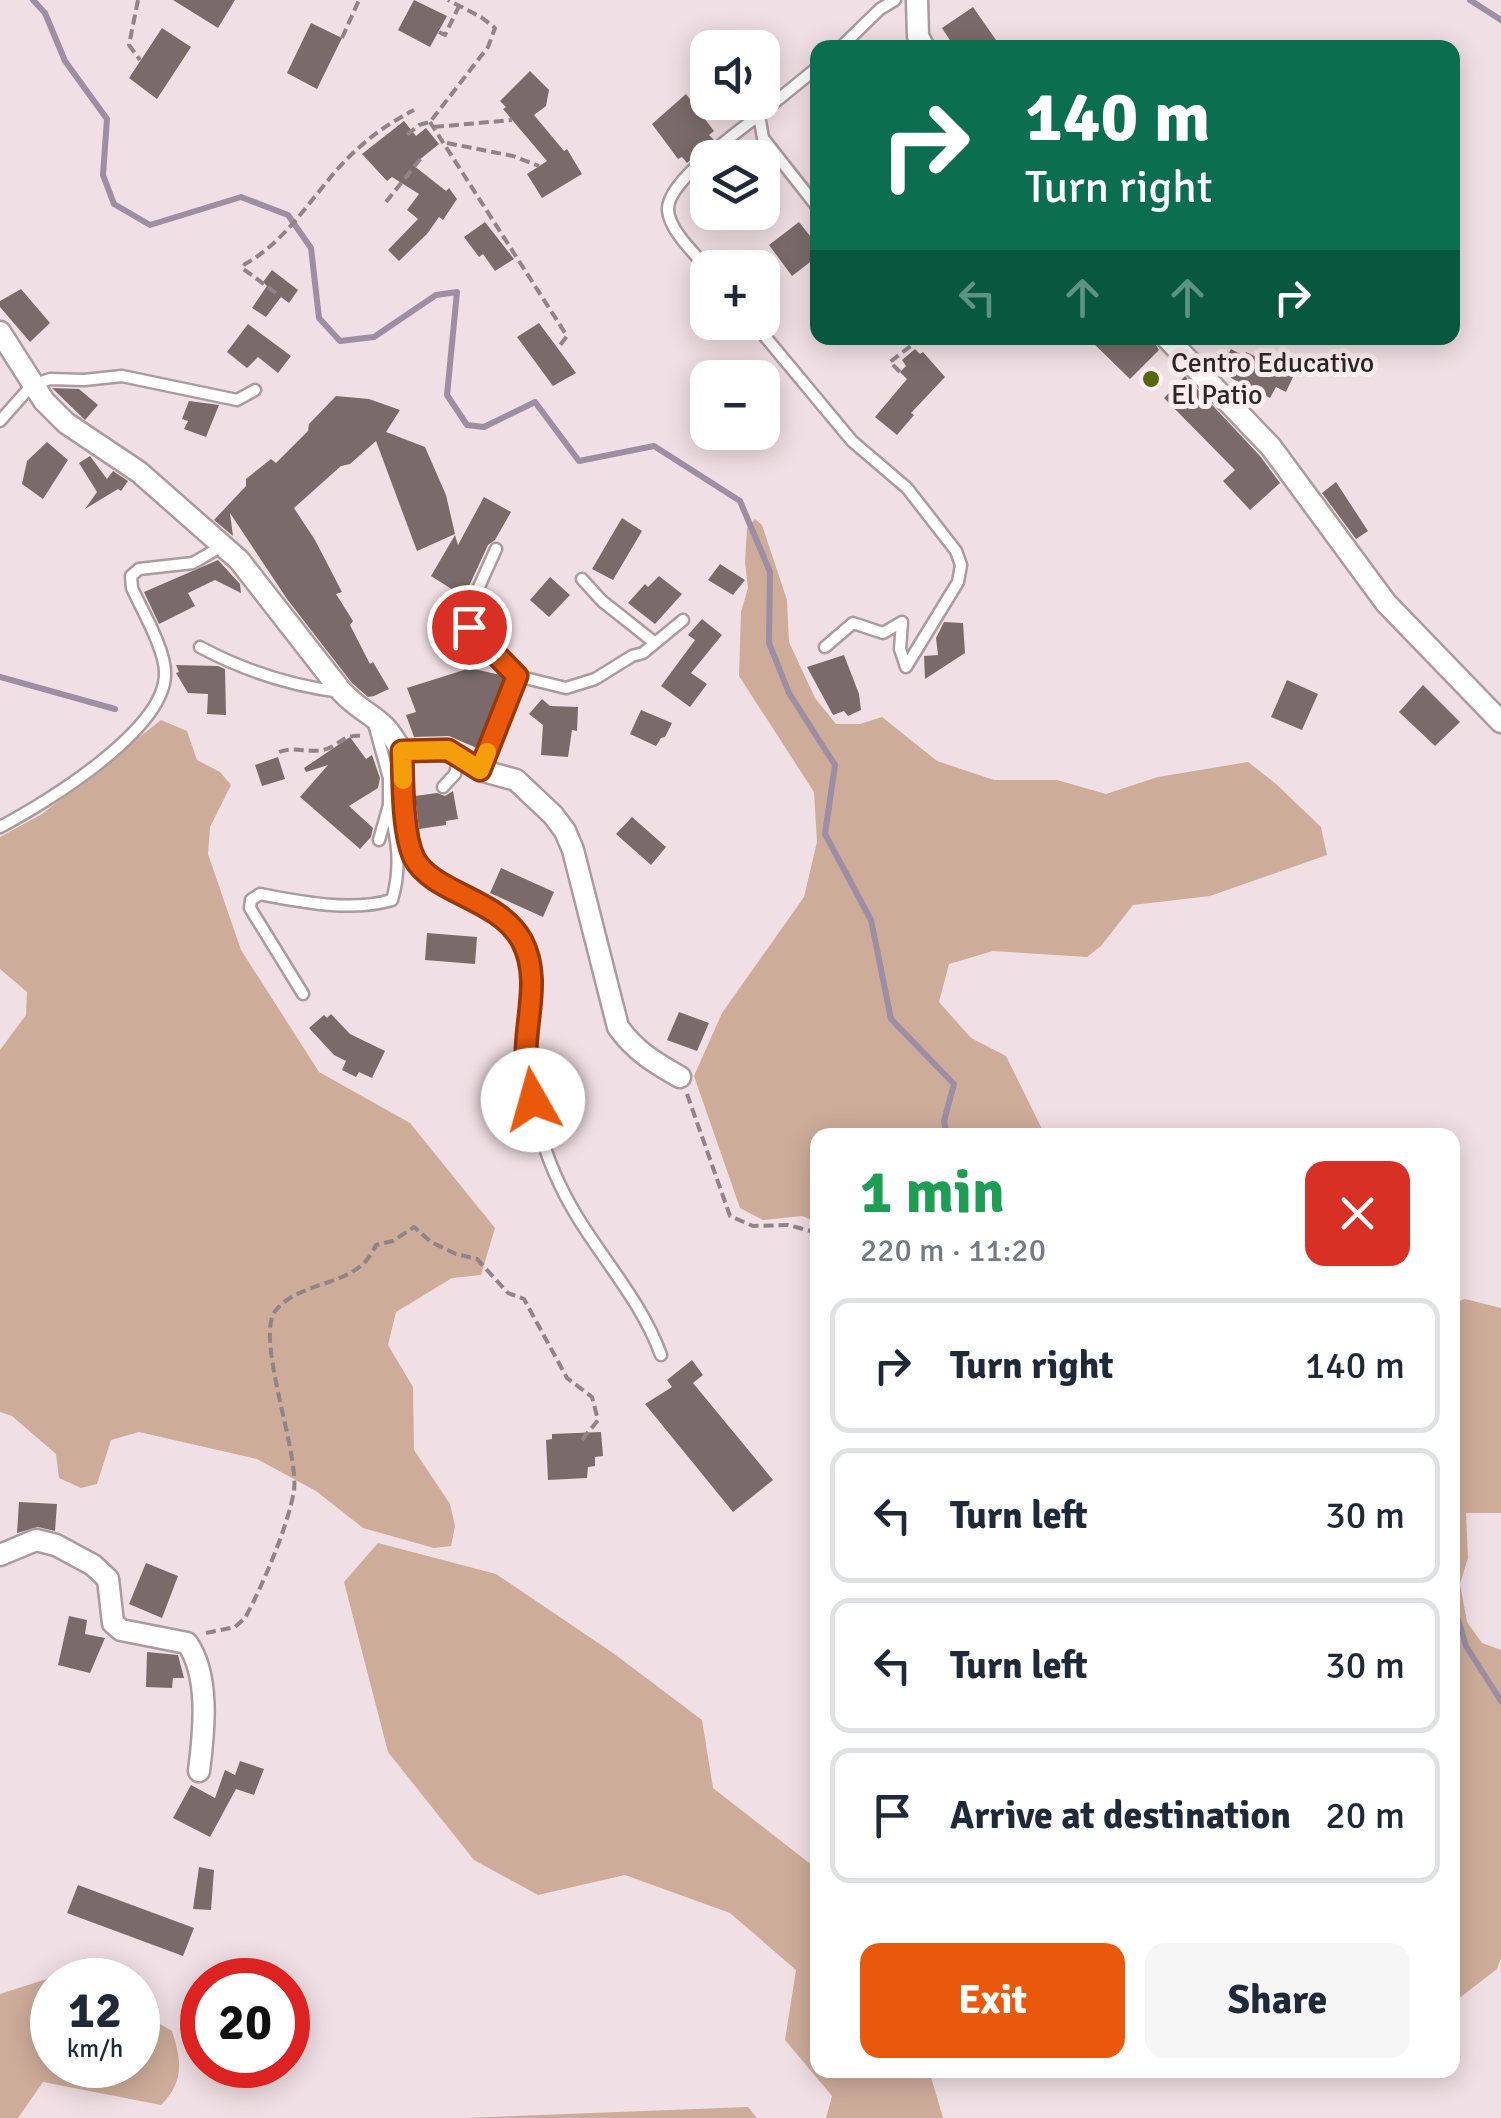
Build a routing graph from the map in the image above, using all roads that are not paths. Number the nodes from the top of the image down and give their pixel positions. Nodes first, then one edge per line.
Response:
1 (895, 0) edge
2 (917, 0) edge
3 (848, 40) edge
4 (920, 40) edge
5 (810, 74) edge
6 (780, 98) edge
7 (753, 120) edge
8 (760, 120) edge
9 (810, 198) edge
10 (693, 250) edge
11 (0, 332) edge
12 (768, 340) edge
13 (1174, 345) edge
14 (32, 384) junction
15 (255, 390) dead end
16 (0, 421) edge
17 (223, 546) junction
18 (496, 548) dead end
19 (582, 579) dead end
20 (683, 620) dead end
21 (655, 644) junction
22 (825, 646) dead end
23 (200, 647) dead end
24 (517, 676) junction
25 (342, 692) junction
26 (371, 713) junction
27 (1501, 722) edge
28 (402, 751) junction
29 (459, 758) junction
30 (480, 770) junction
31 (443, 787) dead end
32 (389, 804) junction
33 (0, 827) edge
34 (380, 840) dead end
35 (303, 994) dead end
36 (680, 1078) road end
37 (661, 1355) dead end
38 (0, 1555) edge
39 (199, 1770) dead end

1 - 3 lane
2 - 4 street
5 - 6 lane
7 - 10 lane
8 - 9 lane
11 - 14 street
12 - 22 lane
13 - 27 street
14 - 15 lane
14 - 16 lane
14 - 17 street
17 - 25 street
17 - 33 lane
18 - 24 lane
19 - 21 lane
20 - 21 lane
21 - 24 lane
23 - 25 lane
24 - 30 lane
25 - 26 street
26 - 28 street
26 - 32 lane
28 - 29 street
28 - 37 lane
29 - 30 street
29 - 31 lane
30 - 36 street
32 - 34 lane
32 - 35 lane
38 - 39 street

